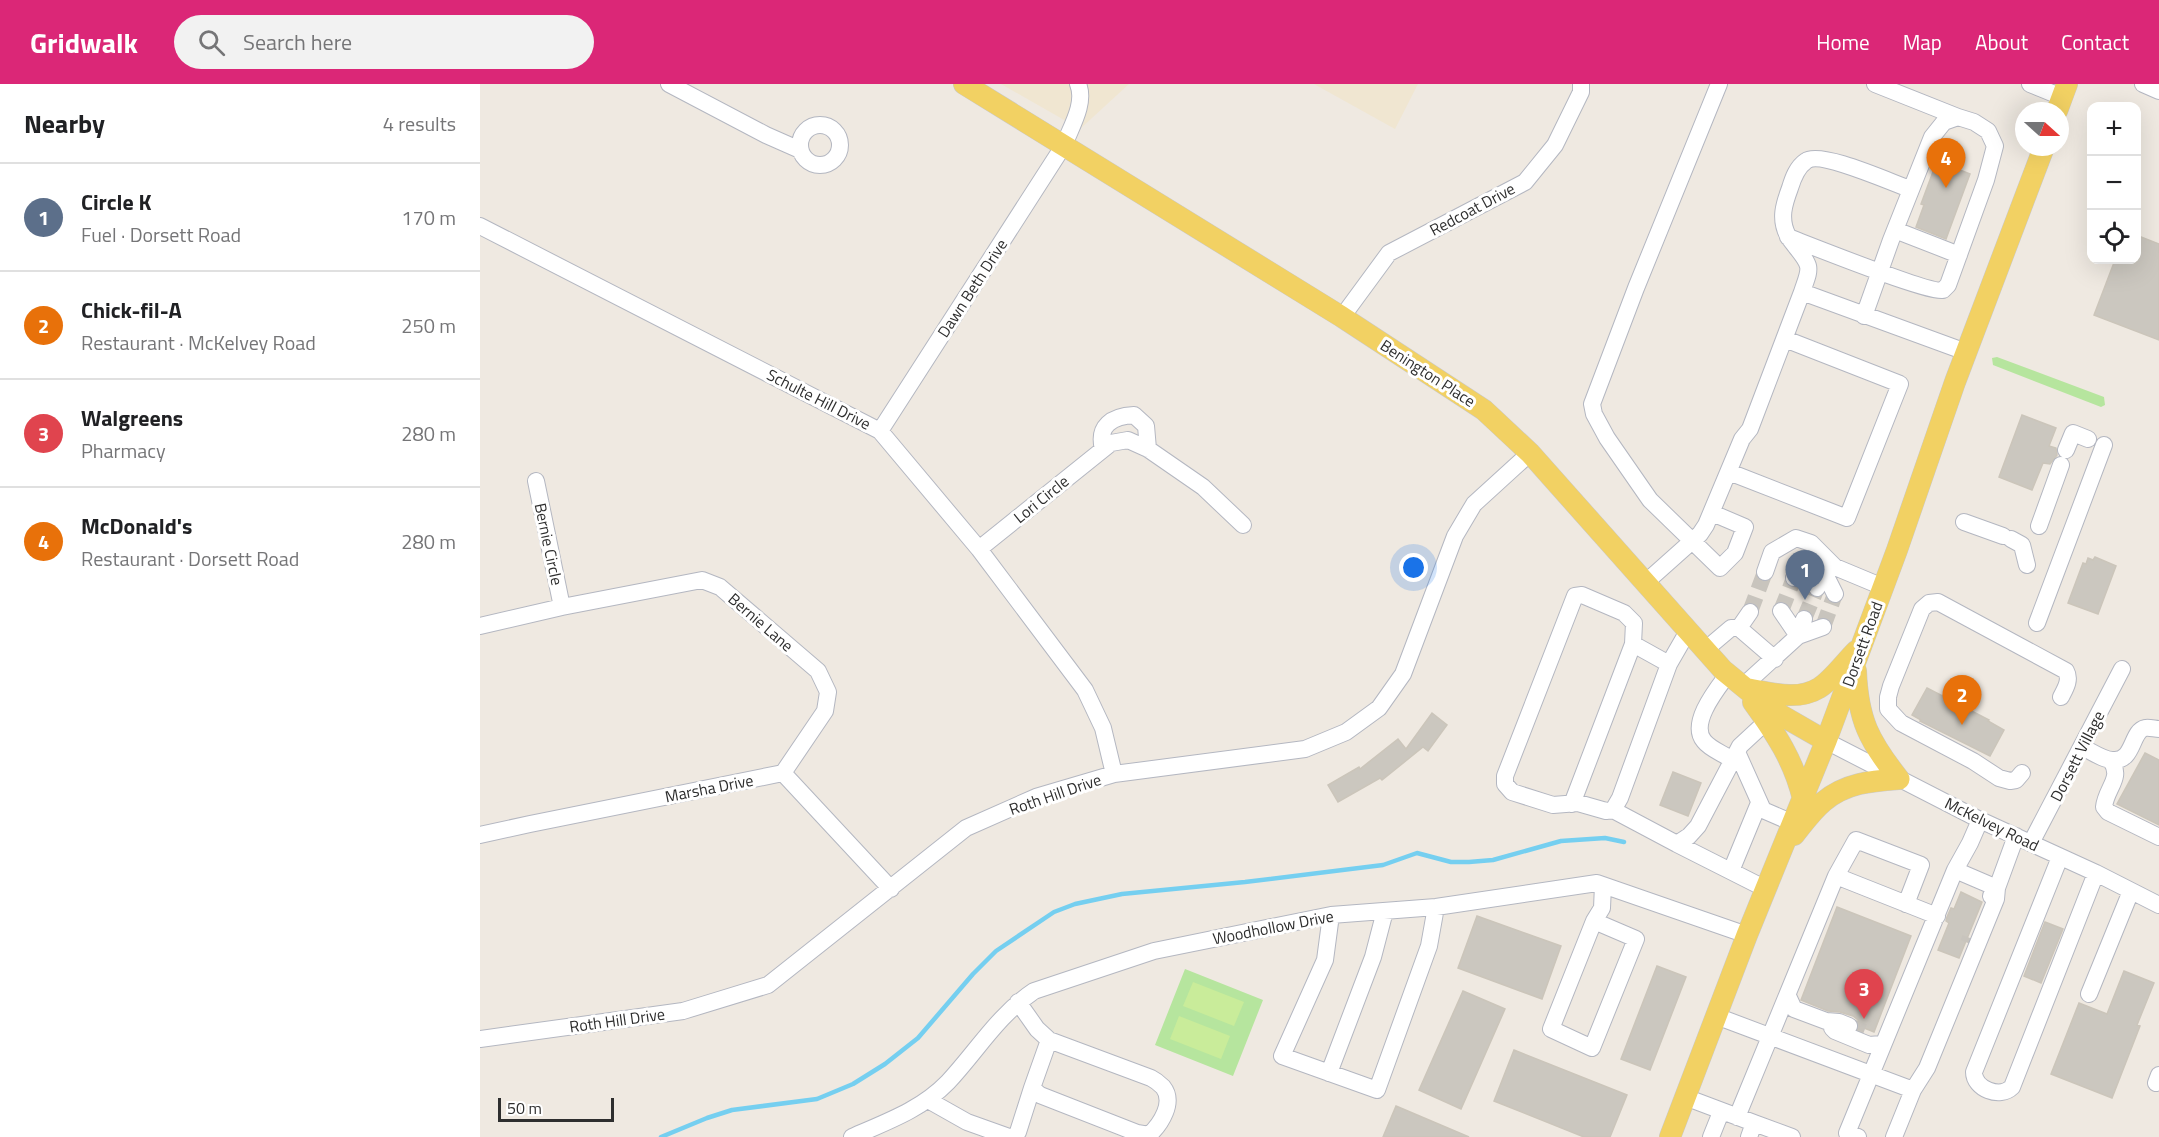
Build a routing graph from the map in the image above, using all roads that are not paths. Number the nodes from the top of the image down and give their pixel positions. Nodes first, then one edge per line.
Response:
1 (669, 84) edge
2 (964, 84) edge
3 (1078, 84) edge
4 (1581, 84) edge
5 (1719, 84) edge
6 (1875, 84) edge
7 (2030, 84) edge
8 (2143, 84) edge
9 (2159, 91) edge
10 (2062, 97) edge
11 (1958, 117) junction
12 (1064, 145) junction
13 (800, 150) dead end
14 (2041, 156) edge
15 (1910, 189) junction
16 (480, 226) edge
17 (1895, 230) junction
18 (1788, 237) junction
19 (1959, 255) junction
20 (1880, 271) junction
21 (1802, 292) junction
22 (1864, 316) junction
23 (1342, 317) junction
24 (1785, 339) junction
25 (1966, 352) junction
26 (880, 431) junction
27 (2088, 439) dead end
28 (2104, 445) dead end
29 (1103, 449) junction
30 (1148, 449) junction
31 (1530, 453) junction
32 (1728, 472) junction
33 (536, 481) dead end
34 (1712, 513) junction
35 (1964, 522) dead end
36 (1243, 525) dead end
37 (2039, 526) dead end
38 (1692, 542) junction
39 (979, 549) junction
40 (2027, 565) dead end
41 (1829, 569) junction
42 (1765, 572) tunnel mouth
43 (1794, 578) dead end
44 (1645, 582) junction
45 (1883, 587) junction
46 (1816, 588) tunnel mouth
47 (1835, 594) tunnel mouth
48 (562, 607) junction
49 (1781, 611) dead end
50 (1750, 612) tunnel mouth
51 (1804, 619) tunnel mouth
52 (2037, 623) dead end
53 (480, 626) edge
54 (1823, 627) dead end
55 (1739, 628) junction
56 (1688, 631) junction
57 (1798, 636) junction
58 (1633, 644) junction
59 (1705, 650) junction
60 (1859, 653) junction
61 (1775, 659) junction
62 (1669, 664) junction
63 (2122, 669) dead end
64 (1735, 681) junction
65 (2061, 697) dead end
66 (1767, 721) junction
67 (2159, 729) edge
68 (1826, 741) junction
69 (2082, 747) junction
70 (1734, 756) junction
71 (2111, 760) junction
72 (783, 773) junction
73 (2022, 773) dead end
74 (1114, 774) junction
75 (1899, 778) junction
76 (1803, 799) junction
77 (1759, 803) junction
78 (1572, 804) junction
79 (1613, 810) junction
80 (1980, 820) junction
81 (1793, 823) junction
82 (480, 835) edge
83 (2159, 837) edge
84 (2024, 840) junction
85 (1677, 844) junction
86 (1782, 849) junction
87 (2060, 857) junction
88 (1955, 870) junction
89 (1731, 871) junction
90 (2096, 873) junction
91 (1836, 876) junction
92 (1603, 885) junction
93 (1996, 888) junction
94 (891, 889) junction
95 (1766, 889) junction
96 (2130, 891) junction
97 (1906, 904) junction
98 (2159, 905) edge
99 (1436, 907) junction
100 (1384, 911) junction
101 (1330, 915) junction
102 (1936, 916) junction
103 (1594, 921) junction
104 (1747, 935) junction
105 (1965, 973) junction
106 (2089, 994) dead end
107 (1788, 996) junction
108 (1018, 1002) junction
109 (1716, 1016) junction
110 (1826, 1021) junction
111 (1849, 1026) tunnel mouth
112 (1867, 1033) tunnel mouth
113 (1770, 1036) junction
114 (480, 1039) edge
115 (1049, 1040) junction
116 (1882, 1044) junction
117 (1329, 1073) junction
118 (1870, 1074) junction
119 (1032, 1088) junction
120 (1913, 1090) junction
121 (1685, 1097) junction
122 (928, 1100) junction
123 (1721, 1112) junction
124 (1737, 1117) junction
125 (1752, 1130) edge
126 (852, 1137) edge
127 (1670, 1137) edge
128 (1712, 1137) edge
129 (1792, 1137) edge
130 (1858, 1137) edge
131 (1894, 1137) edge

1 - 13 street
2 - 12 main road, Benington Place
3 - 12 street, Dawn Beth Drive
4 - 23 street, Redcoat Drive
5 - 38 street
6 - 11 street
7 - 10 street
8 - 9 street
11 - 15 street
11 - 19 street
12 - 23 main road, Benington Place
12 - 26 street, Dawn Beth Drive
14 - 25 main road, Dorsett Road
15 - 17 street
15 - 18 street
16 - 26 street, Schulte Hill Drive
17 - 19 street
17 - 20 street
18 - 20 street
18 - 21 street
19 - 20 street
20 - 22 street
21 - 22 street
21 - 24 street
22 - 25 street
23 - 31 main road, Benington Place
24 - 32 street
24 - 32 street
25 - 45 main road, Dorsett Road
26 - 39 street, Schulte Hill Drive
27 - 37 street
28 - 52 street
29 - 30 street, Lori Circle
29 - 30 street
29 - 39 street, Lori Circle
30 - 36 street, Lori Circle
31 - 44 main road, Benington Place
31 - 74 street, Roth Hill Drive
32 - 34 street
33 - 48 street, Bernie Circle
34 - 38 street
34 - 38 street
35 - 40 street
38 - 44 street
39 - 74 street, Schulte Hill Drive
41 - 42 street
41 - 43 street
41 - 45 street
41 - 46 street
41 - 47 street
44 - 56 main road, Benington Place
45 - 60 main road, Dorsett Road
48 - 53 street, Bernie Lane
48 - 72 street, Bernie Lane
49 - 57 street
50 - 55 street
51 - 57 street
54 - 57 street
55 - 59 street
55 - 61 street
56 - 59 main road, Benington Place
56 - 62 street
57 - 61 street
58 - 62 street
58 - 78 street
58 - 78 street
59 - 64 main road, Benington Place
60 - 64 main road
60 - 68 main road, Dorsett Road
60 - 75 main road
61 - 64 street
62 - 79 street
63 - 69 street, Dorsett Village
64 - 66 main road
64 - 68 main road, Benington Place
64 - 70 street
65 - 73 street
66 - 70 street
66 - 76 main road
67 - 71 street
68 - 75 street, McKelvey Road
68 - 76 main road, Dorsett Road
69 - 71 street
69 - 84 street, Dorsett Village
70 - 77 street
70 - 85 street
71 - 83 street
72 - 82 street, Marsha Drive
72 - 94 street
74 - 94 street, Roth Hill Drive
75 - 80 street, McKelvey Road
75 - 86 main road
76 - 81 main road, Dorsett Road
77 - 81 street
77 - 89 street
78 - 79 street
79 - 85 street
80 - 84 street, McKelvey Road
80 - 88 street
81 - 86 main road, Dorsett Road
84 - 87 street, McKelvey Road
84 - 93 street, Dorsett Village
85 - 89 street
86 - 95 main road, Dorsett Road
87 - 90 street, McKelvey Road
87 - 90 street
88 - 93 street
88 - 102 street
89 - 95 street
90 - 96 street, McKelvey Road
91 - 97 street
91 - 97 street
91 - 107 street
92 - 99 street, Woodhollow Drive
92 - 103 street
92 - 104 street, Woodhollow Drive
93 - 105 street
93 - 105 street
94 - 114 street, Roth Hill Drive
95 - 104 main road, Dorsett Road
96 - 98 street, McKelvey Road
96 - 106 street
97 - 102 street
99 - 100 street, Woodhollow Drive
99 - 117 street
100 - 101 street, Woodhollow Drive
100 - 117 street
101 - 108 street, Woodhollow Drive
101 - 117 street
102 - 116 street
103 - 103 street
104 - 109 main road, Dorsett Road
105 - 120 street
107 - 110 street
107 - 113 street
108 - 115 street
108 - 122 street, Woodhollow Drive
109 - 113 street
109 - 121 main road, Dorsett Road
110 - 111 street
110 - 116 street
112 - 116 street
113 - 118 street
113 - 124 street
115 - 119 street
115 - 119 street
116 - 118 street
118 - 120 street
118 - 130 street
119 - 122 street
120 - 131 street
121 - 123 street
121 - 127 main road, Dorsett Road
122 - 126 street, Woodhollow Drive
123 - 124 street
123 - 128 street
124 - 125 street
125 - 129 street

